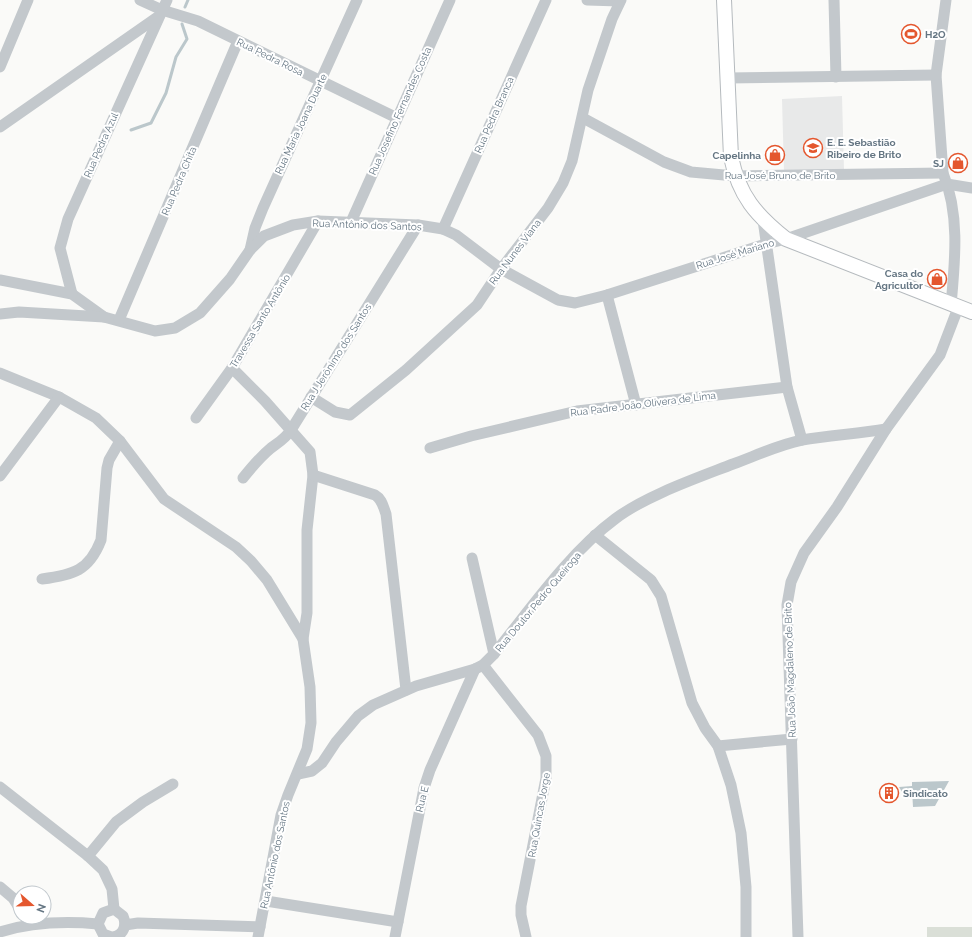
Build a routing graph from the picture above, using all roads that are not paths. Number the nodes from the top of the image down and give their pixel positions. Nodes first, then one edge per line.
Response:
1 (28, 0) edge
2 (140, 0) edge
3 (357, 0) edge
4 (450, 0) edge
5 (546, 0) edge
6 (587, 0) edge
7 (621, 0) edge
8 (724, 0) edge
9 (834, 0) edge
10 (946, 0) edge
11 (163, 8) edge
12 (238, 41) junction
13 (0, 67) edge
14 (936, 75) junction
15 (836, 77) junction
16 (728, 78) junction
17 (321, 81) junction
18 (397, 118) junction
19 (583, 118) junction
20 (0, 127) edge
21 (922, 174) junction
22 (735, 176) junction
23 (945, 178) junction
24 (972, 188) edge
25 (924, 192) junction
26 (762, 220) junction
27 (318, 221) junction
28 (351, 222) junction
29 (418, 225) junction
30 (443, 229) junction
31 (786, 239) junction
32 (766, 244) junction
33 (250, 250) junction
34 (501, 269) junction
35 (0, 280) edge
36 (72, 294) junction
37 (607, 296) junction
38 (954, 306) junction
39 (972, 312) edge
40 (0, 314) edge
41 (104, 317) junction
42 (119, 320) junction
43 (232, 368) junction
44 (0, 373) edge
45 (788, 387) junction
46 (59, 397) junction
47 (310, 397) junction
48 (636, 405) junction
49 (196, 418) dead end
50 (886, 429) junction
51 (291, 430) junction
52 (802, 440) junction
53 (120, 441) junction
54 (430, 448) dead end
55 (313, 475) junction
56 (0, 476) edge
57 (243, 478) dead end
58 (595, 534) junction
59 (472, 558) dead end
60 (42, 579) dead end
61 (303, 640) junction
62 (494, 654) junction
63 (479, 667) junction
64 (406, 690) junction
65 (792, 739) junction
66 (718, 746) junction
67 (298, 774) junction
68 (173, 784) dead end
69 (0, 787) edge
70 (88, 856) junction
71 (0, 887) edge
72 (12, 897) edge
73 (266, 901) junction
74 (114, 909) junction
75 (52, 921) edge
76 (398, 922) junction
77 (98, 924) junction
78 (14, 925) edge
79 (125, 925) junction
80 (0, 932) edge
81 (259, 932) edge
82 (107, 937) edge
83 (112, 937) edge
84 (395, 937) edge
85 (526, 937) edge
86 (746, 937) edge
87 (798, 937) edge

1 - 13 street
2 - 11 street, Rua Pedra Rosa
3 - 17 street, Rua Maria Joana Duarte
4 - 18 street, Rua Josefino Fernandes Costa
5 - 30 street, Rua Pedra Branca
6 - 7 street
7 - 19 street, Rua Nunes Viana
8 - 16 main road
9 - 15 street
10 - 14 street, Rua João Magdaleno de Brito
11 - 12 street, Rua Pedra Rosa
11 - 20 street
11 - 36 street, Rua Pedra Azul
12 - 17 street, Rua Pedra Rosa
12 - 42 street, Rua Pedra Chita
14 - 15 street
14 - 23 street, Rua João Magdaleno de Brito
15 - 16 street
16 - 22 main road
17 - 18 street, Rua Pedra Rosa
17 - 33 street, Rua Maria Joana Duarte
18 - 28 street, Rua Josefino Fernandes Costa
19 - 22 street, Rua José Bruno de Brito
19 - 34 street, Rua Nunes Viana
21 - 22 street, Rua José Bruno de Brito
21 - 23 street, Rua José Bruno de Brito
21 - 25 street
22 - 26 main road
23 - 24 street, Rua José Mariano
23 - 25 street, Rua José Mariano
23 - 38 street, Rua João Magdaleno de Brito
25 - 31 street, Rua José Mariano
26 - 31 main road
26 - 32 street
27 - 28 street, Rua Antônio dos Santos
27 - 33 street, Rua Antônio dos Santos
27 - 43 street, Travessa Santo Antônio
28 - 29 street, Rua Antônio dos Santos
29 - 30 street, Rua Antônio dos Santos
29 - 47 street, Rua J Jerônimo dos Santos
30 - 34 street, Rua Antônio dos Santos
31 - 32 street, Rua José Mariano
31 - 38 main road
32 - 37 street, Rua José Mariano
32 - 45 street
33 - 42 street, Rua Antônio dos Santos
34 - 37 street, Rua José Mariano
34 - 47 street, Rua Nunes Viana
35 - 36 street
36 - 41 street
37 - 48 street
38 - 39 main road
38 - 50 street, Rua João Magdaleno de Brito
40 - 41 street, Rua Antônio dos Santos
41 - 42 street, Rua Antônio dos Santos
43 - 49 street, Travessa Santo Antônio
43 - 51 street
44 - 46 street, Rua Antônio dos Santos
45 - 48 street, Rua Padre João Olivera de Lima
45 - 52 street
46 - 53 street, Rua Antônio dos Santos
46 - 56 street
47 - 51 street, Rua J Jerônimo dos Santos
48 - 54 street, Rua Padre João Olivera de Lima
50 - 52 street, Rua Doutor Pedro Queiroga
50 - 65 street, Rua João Magdaleno de Brito
51 - 55 street
51 - 57 street, Rua J Jerônimo dos Santos
52 - 58 street, Rua Doutor Pedro Queiroga
53 - 60 street
53 - 61 street, Rua Antônio dos Santos
55 - 61 street
55 - 64 street
58 - 62 street, Rua Doutor Pedro Queiroga
58 - 66 street
59 - 62 street
61 - 67 street, Rua Antônio dos Santos
62 - 63 street, Rua Doutor Pedro Queiroga
63 - 64 street, Rua Doutor Pedro Queiroga
63 - 76 street, Rua E
63 - 85 street, Rua Quincas Jorge
64 - 67 street, Rua Doutor Pedro Queiroga
65 - 66 street
65 - 87 street, Rua João Magdaleno de Brito
66 - 86 street
67 - 73 street, Rua Antônio dos Santos
68 - 70 street
69 - 70 street
70 - 74 street
71 - 72 street
73 - 76 street
73 - 81 street, Rua Antônio dos Santos
74 - 77 street
74 - 79 street
75 - 77 street
76 - 84 street, Rua E
77 - 82 street
78 - 80 street
79 - 81 street
79 - 83 street
82 - 83 street

